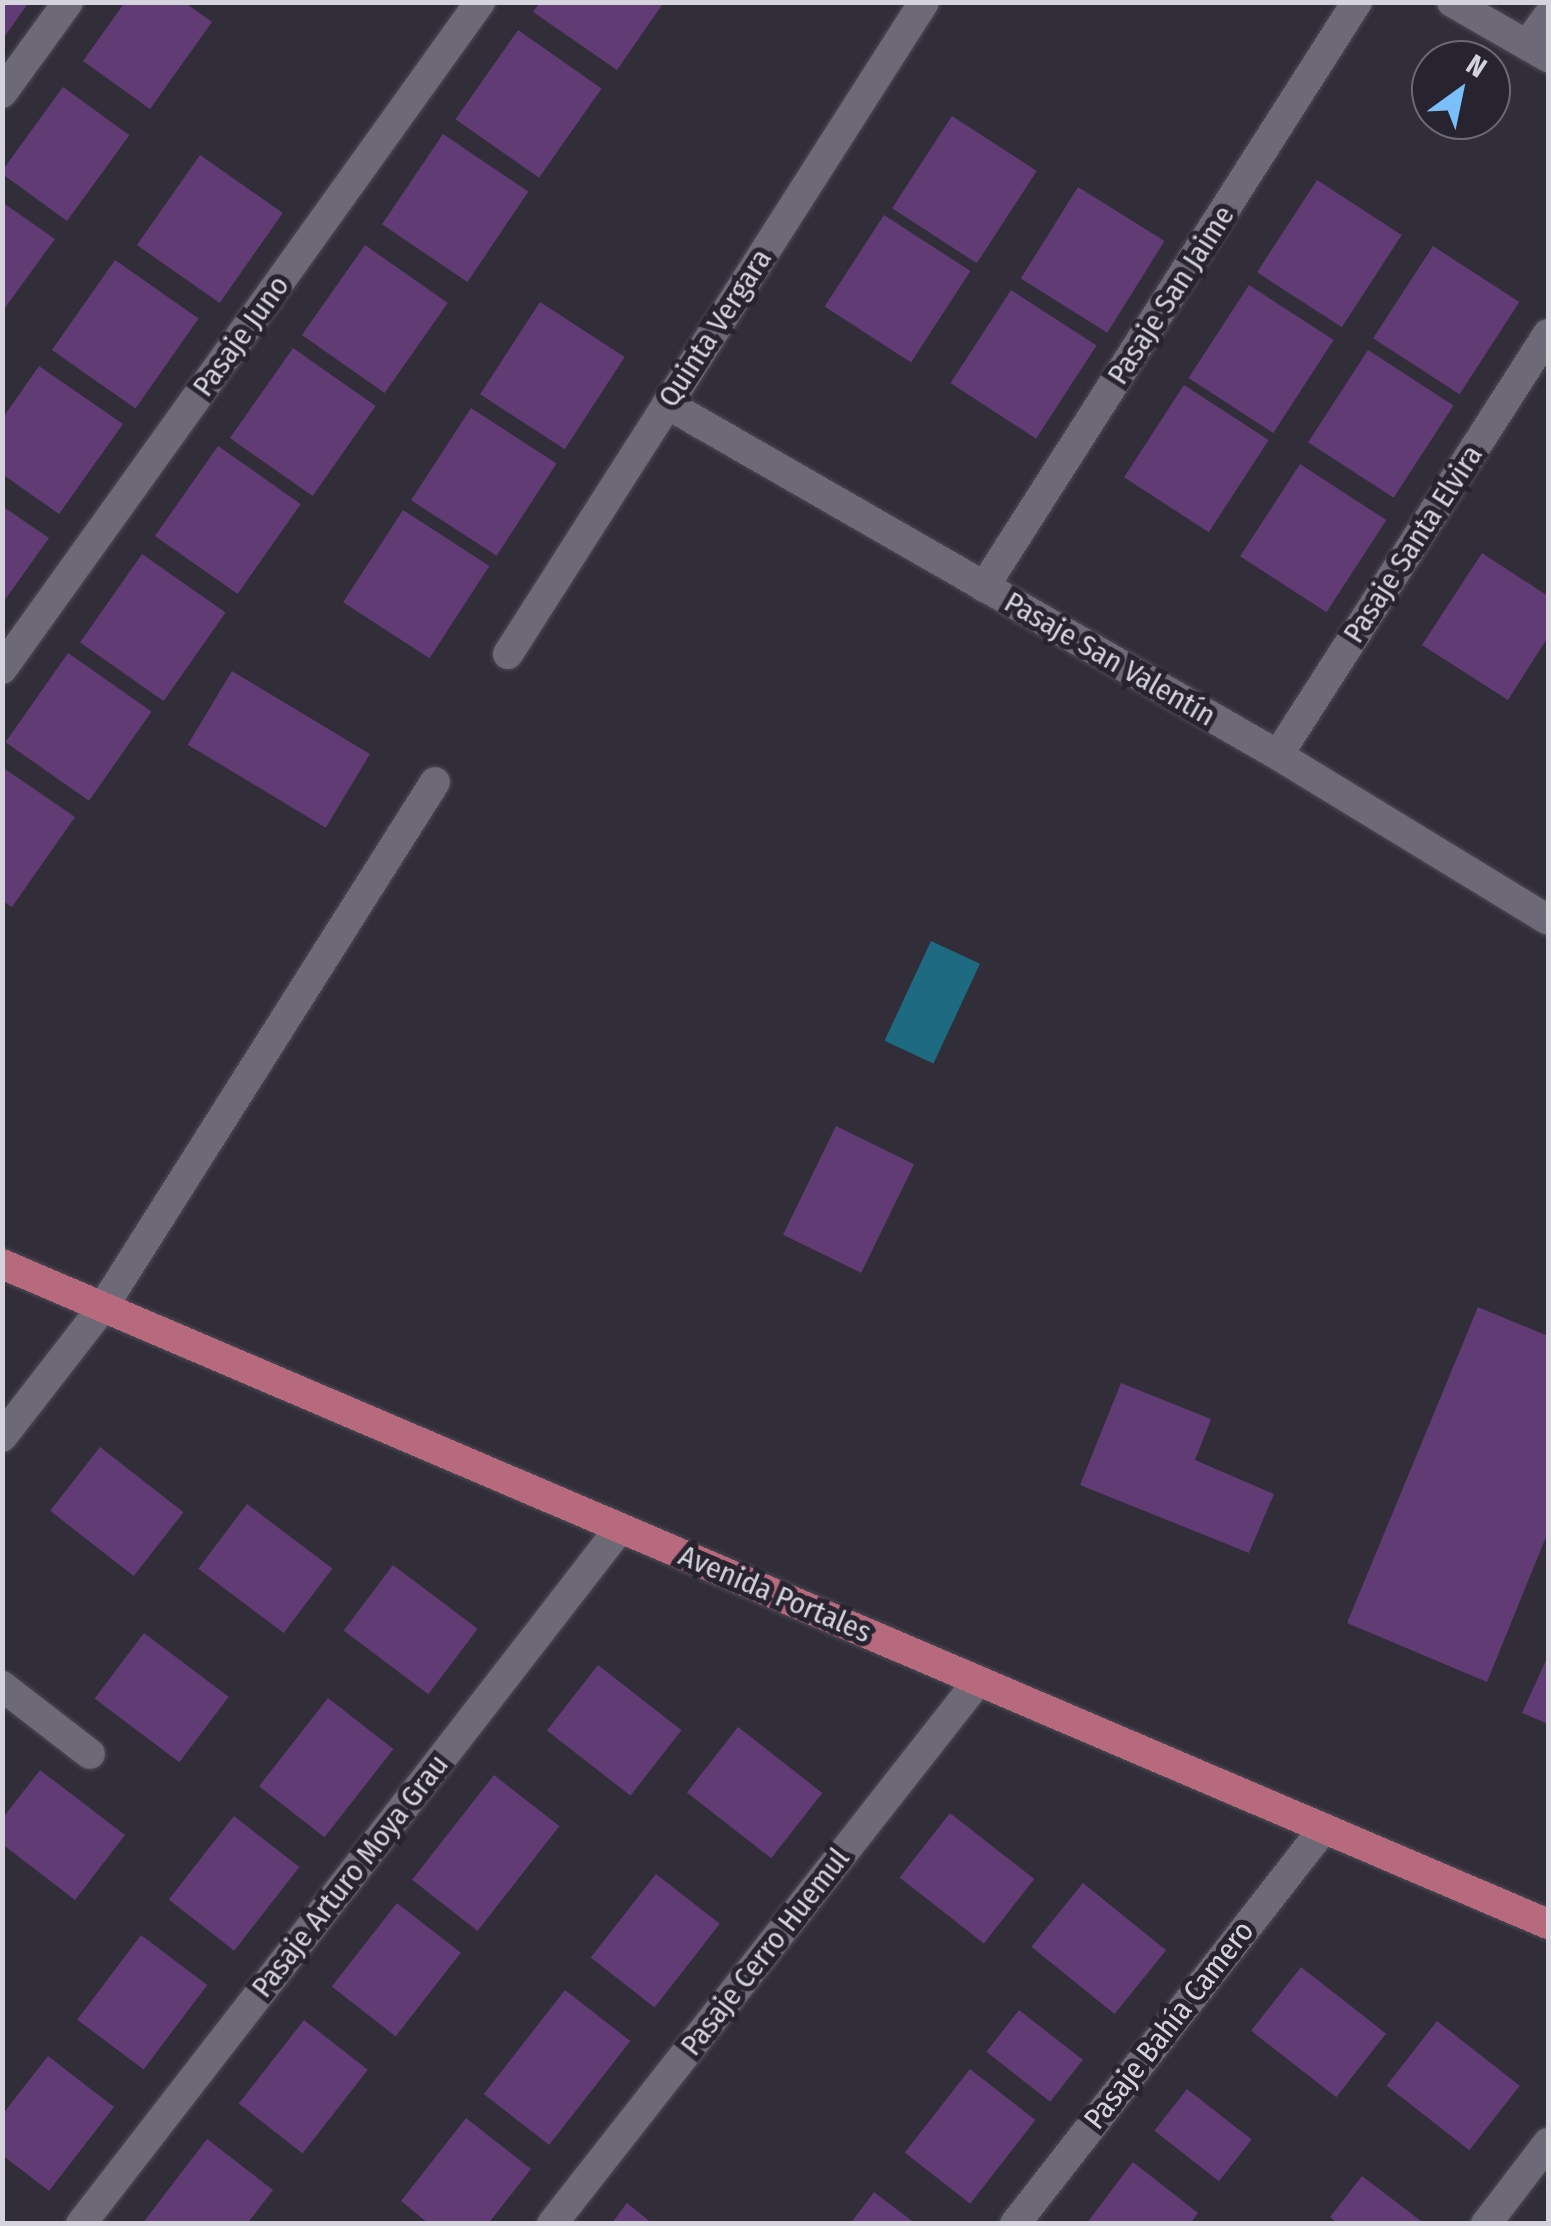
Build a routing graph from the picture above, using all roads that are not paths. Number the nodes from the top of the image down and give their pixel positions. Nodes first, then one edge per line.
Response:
1 (68, 2) edge
2 (480, 2) edge
3 (924, 2) edge
4 (1357, 2) edge
5 (1452, 2) edge
6 (1548, 16) edge
7 (1538, 51) edge
8 (2, 93) edge
9 (1548, 334) edge
10 (667, 404) junction
11 (984, 587) junction
12 (508, 654) dead end
13 (2, 669) edge
14 (1278, 755) junction
15 (435, 782) dead end
16 (1548, 920) edge
17 (2, 1264) edge
18 (103, 1307) junction
19 (2, 1437) edge
20 (620, 1528) junction
21 (978, 1681) junction
22 (2, 1686) edge
23 (90, 1754) dead end
24 (1324, 1828) junction
25 (1548, 1924) edge
26 (1548, 2143) edge
27 (81, 2224) edge
28 (552, 2224) edge
29 (1015, 2224) edge
30 (1486, 2224) edge

1 - 8 street
2 - 13 street, Pasaje Juno
3 - 10 street, Quinta Vergara
4 - 11 street, Pasaje San Jaime
5 - 7 street
6 - 7 street
9 - 14 street, Pasaje Santa Elvira
10 - 11 street, Pasaje San Valentín
10 - 12 street, Quinta Vergara
11 - 14 street, Pasaje San Valentín
14 - 16 street, Pasaje San Valentín
15 - 18 street
17 - 18 main road, Avenida Portales
18 - 19 street
18 - 20 main road, Avenida Portales
20 - 21 main road, Avenida Portales
20 - 27 street, Pasaje Arturo Moya Grau
21 - 24 main road, Avenida Portales
21 - 28 street, Pasaje Cerro Huemul
22 - 23 street
24 - 25 main road, Avenida Portales
24 - 29 street, Pasaje Bahía Camero
26 - 30 street

